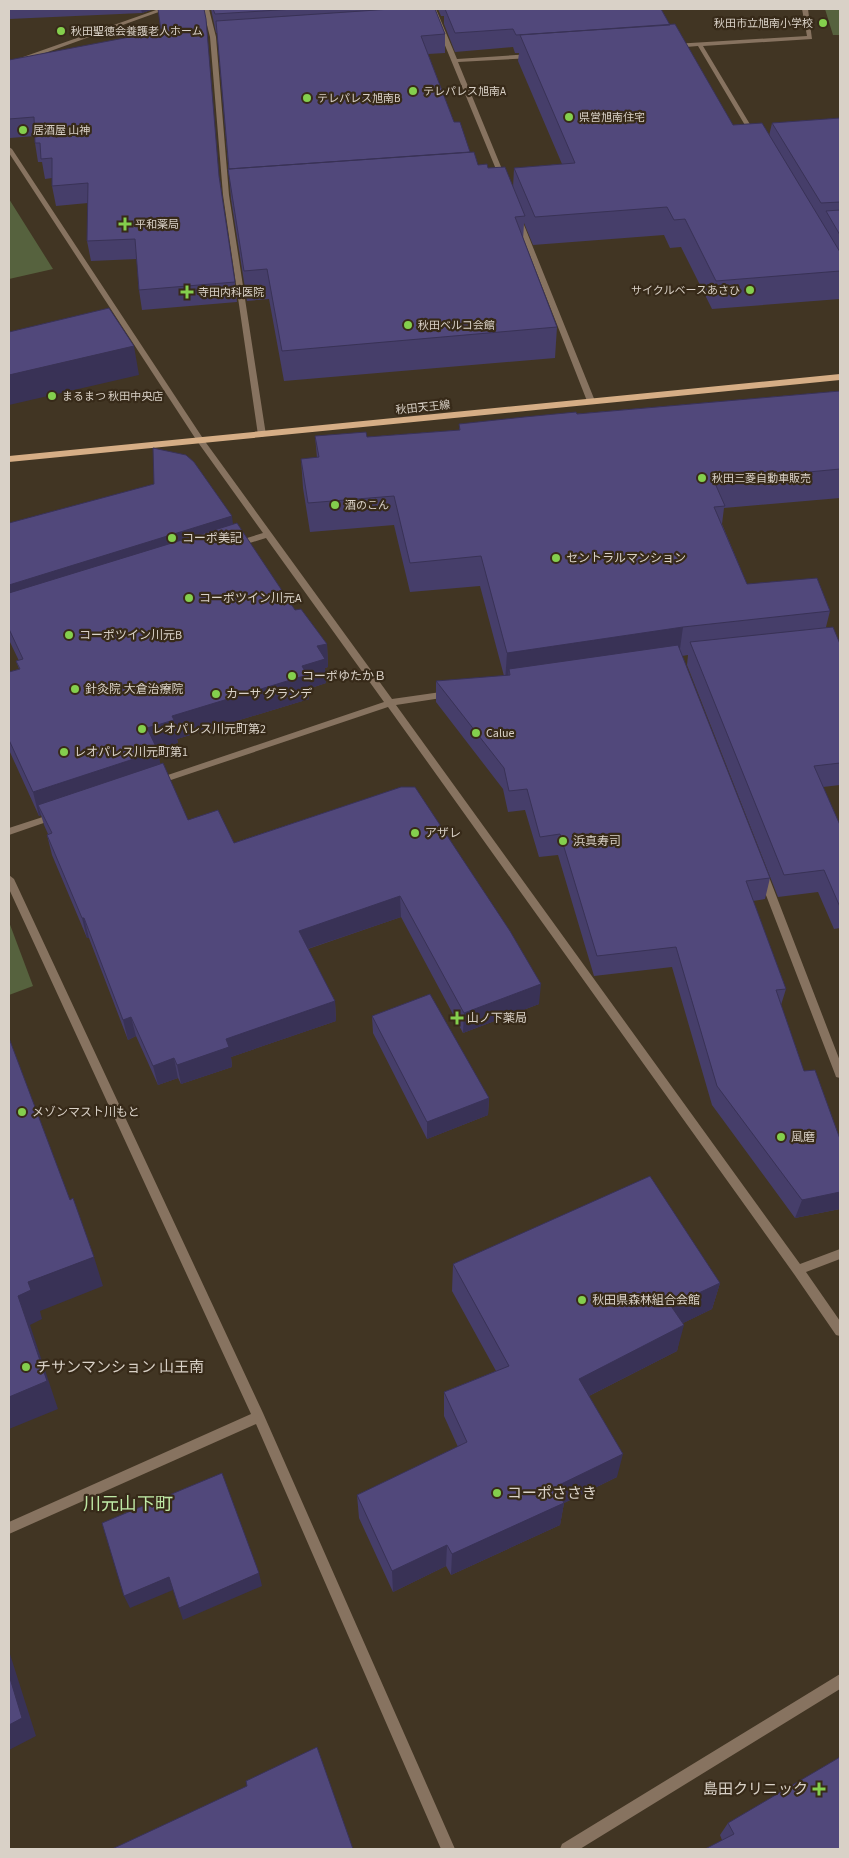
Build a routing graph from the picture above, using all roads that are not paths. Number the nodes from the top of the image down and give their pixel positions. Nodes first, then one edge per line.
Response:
1 (164, 9) edge
2 (206, 9) edge
3 (433, 9) edge
4 (805, 9) edge
5 (437, 20) junction
6 (446, 20) edge
7 (427, 21) edge
8 (223, 36) edge
9 (213, 37) junction
10 (700, 45) junction
11 (663, 47) edge
12 (540, 56) edge
13 (454, 61) junction
14 (9, 64) edge
15 (757, 141) edge
16 (9, 149) edge
17 (501, 175) junction
18 (491, 176) edge
19 (505, 184) edge
20 (236, 195) edge
21 (226, 196) junction
22 (515, 211) edge
23 (840, 378) edge
24 (591, 401) junction
25 (262, 435) junction
26 (201, 441) junction
27 (9, 459) edge
28 (269, 534) junction
29 (232, 546) edge
30 (457, 693) edge
31 (389, 702) junction
32 (148, 784) edge
33 (64, 813) edge
34 (9, 832) edge
35 (761, 870) edge
36 (9, 879) edge
37 (840, 1074) edge
38 (840, 1254) edge
39 (798, 1270) junction
40 (840, 1331) edge
41 (259, 1417) junction
42 (9, 1528) edge
43 (840, 1681) edge
44 (448, 1849) edge
45 (567, 1849) edge

1 - 14 street
2 - 9 street
3 - 5 street
4 - 10 street
5 - 6 street
5 - 7 street
5 - 13 street
8 - 9 street
9 - 21 street
10 - 11 street
10 - 15 street
12 - 13 street
13 - 17 street
16 - 26 street
17 - 18 street
17 - 19 street
20 - 21 street
21 - 25 street
22 - 24 street
23 - 24 main road, 秋田天王線
24 - 25 main road, 秋田天王線
25 - 26 main road, 秋田天王線
26 - 27 main road, 秋田天王線
26 - 28 street
28 - 29 street
28 - 31 street
30 - 31 street
31 - 32 street
31 - 39 street
33 - 34 street
35 - 37 street
36 - 41 street
38 - 39 street
39 - 40 street
41 - 42 street
41 - 44 street
43 - 45 street

